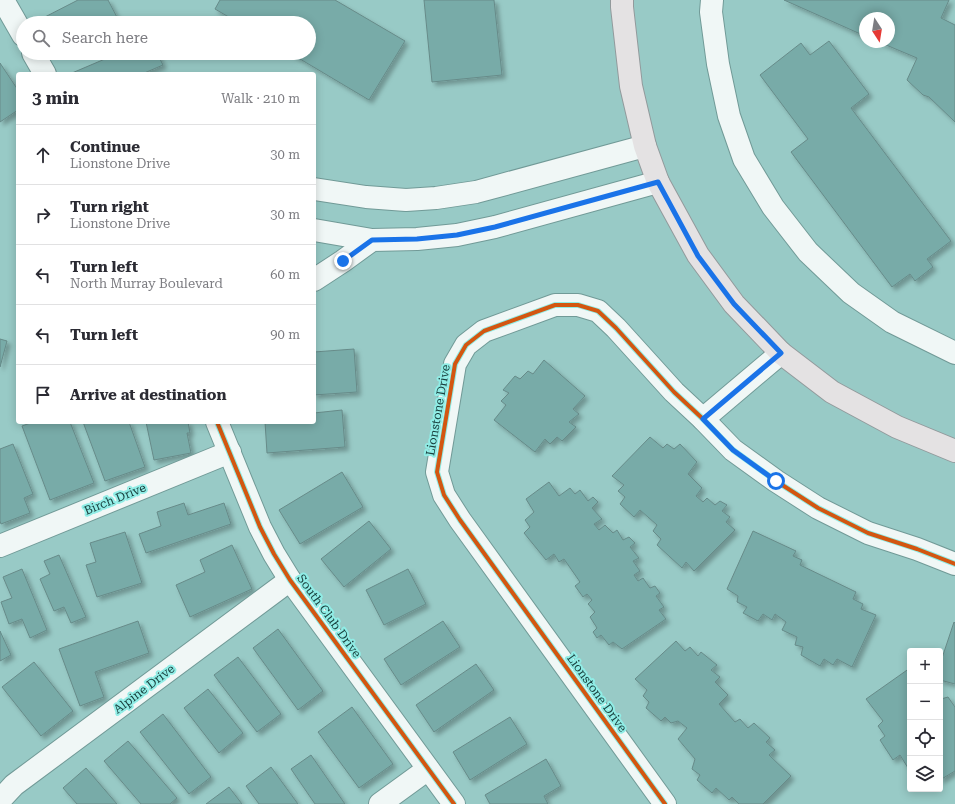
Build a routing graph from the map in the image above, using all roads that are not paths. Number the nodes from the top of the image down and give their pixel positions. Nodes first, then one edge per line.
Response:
1 (622, 0) edge
2 (712, 0) edge
3 (5, 12) edge
4 (16, 27) edge
5 (37, 60) edge
6 (44, 72) edge
7 (645, 146) junction
8 (658, 182) junction
9 (316, 189) edge
10 (316, 230) edge
11 (372, 240) junction
12 (316, 279) edge
13 (781, 353) junction
14 (955, 353) edge
15 (703, 419) junction
16 (221, 424) edge
17 (955, 451) edge
18 (230, 452) junction
19 (0, 546) edge
20 (955, 564) edge
21 (290, 580) junction
22 (428, 769) junction
23 (0, 800) edge
24 (380, 804) edge
25 (454, 804) edge
26 (665, 804) edge

1 - 7 main road
2 - 14 street
3 - 4 street
5 - 6 street
7 - 8 main road
7 - 9 street
8 - 11 street
8 - 13 main road
10 - 11 street
11 - 12 street
13 - 15 street
13 - 17 main road
15 - 20 street, Lionstone Drive
15 - 26 street, Lionstone Drive
16 - 18 street, South Club Drive
18 - 19 street, Birch Drive
18 - 21 street, South Club Drive
21 - 22 street, South Club Drive
21 - 23 street, Alpine Drive
22 - 24 street
22 - 25 street, South Club Drive

